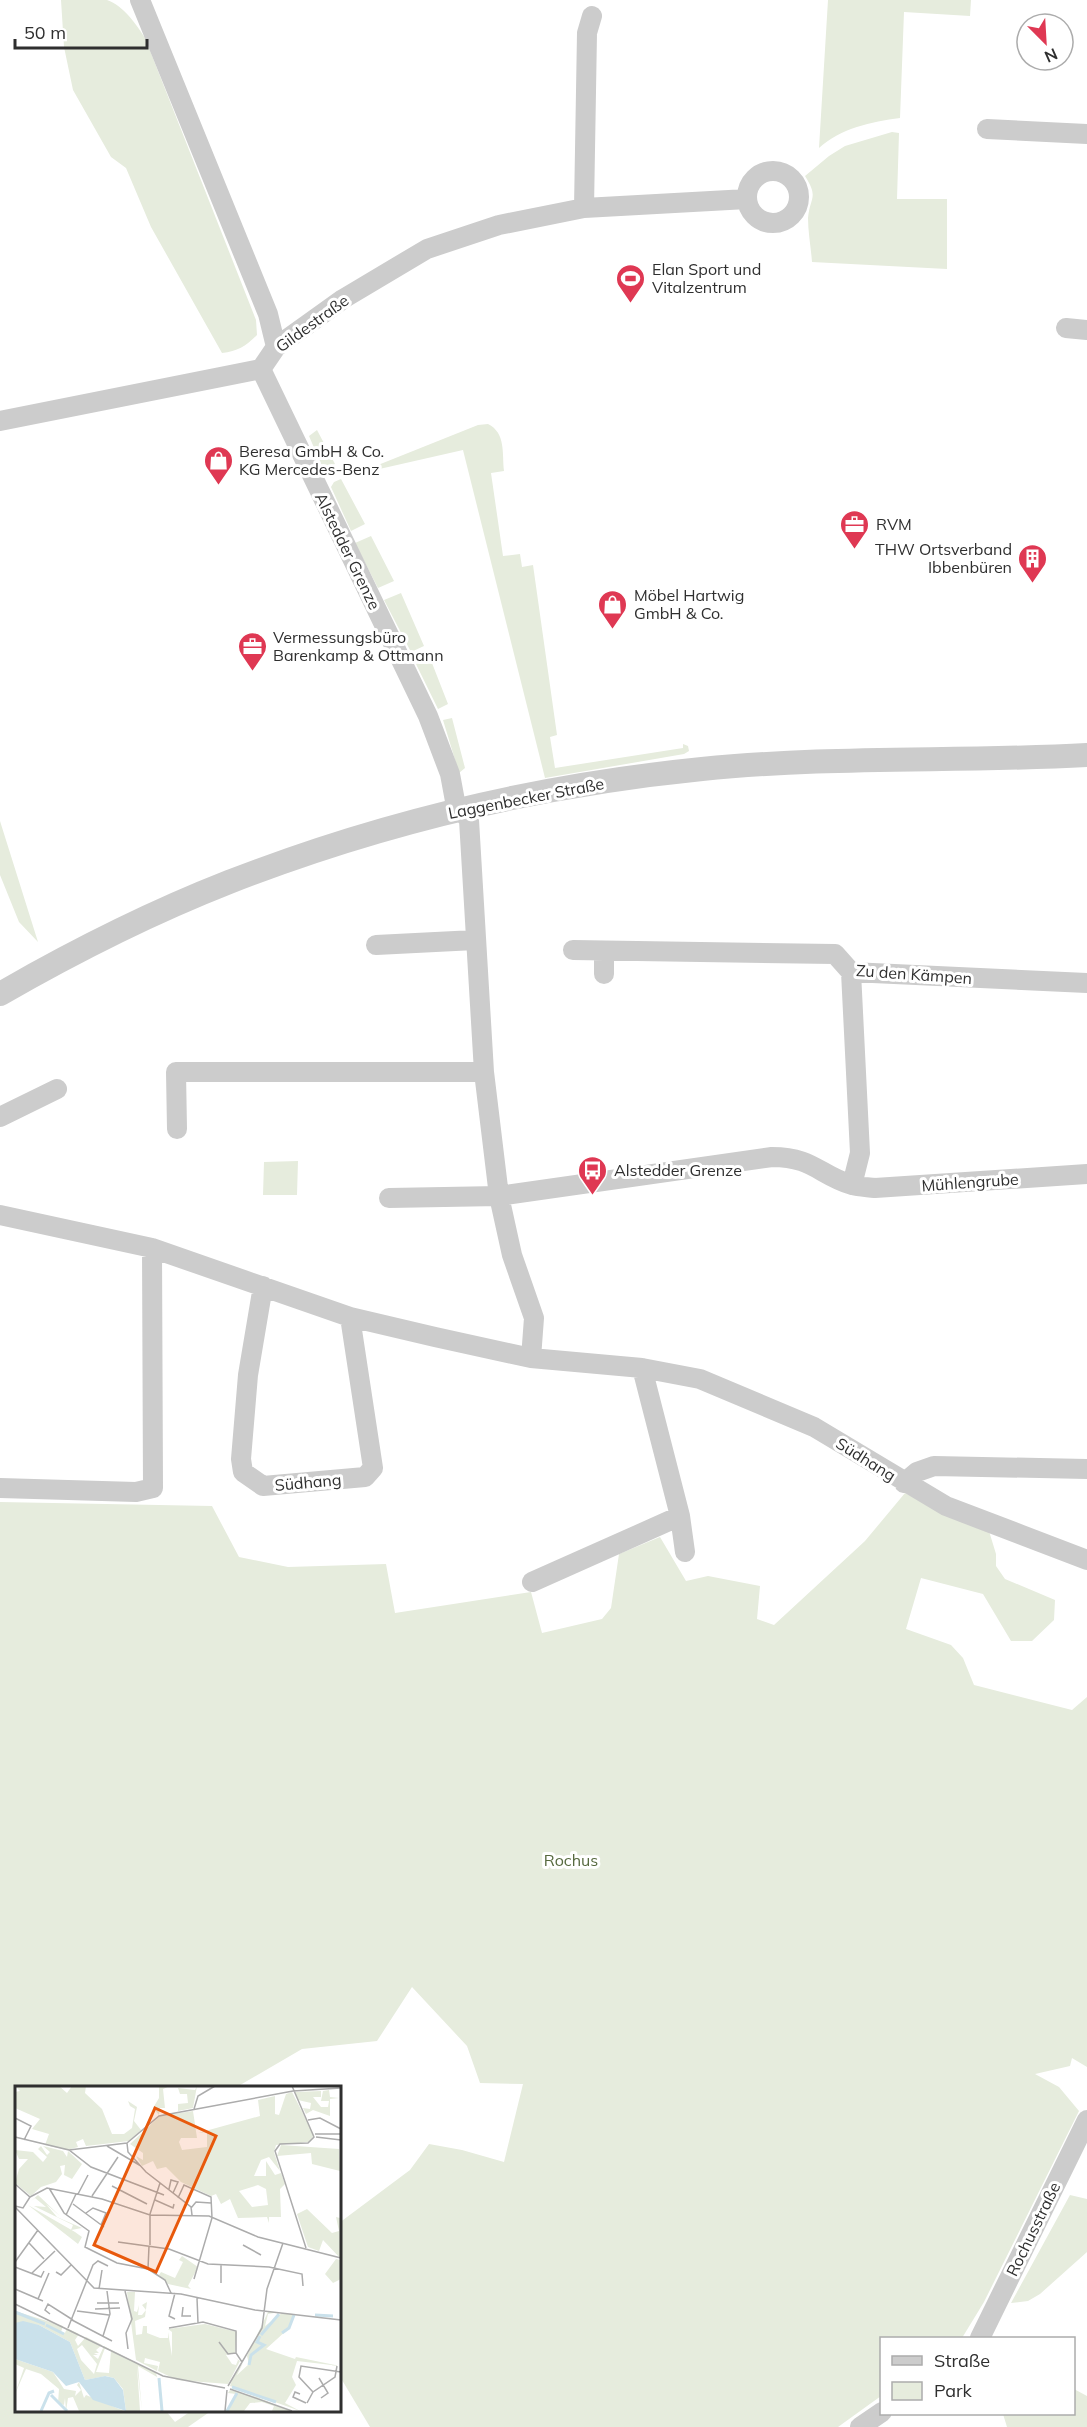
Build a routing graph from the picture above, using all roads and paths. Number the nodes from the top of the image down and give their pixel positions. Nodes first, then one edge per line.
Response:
1 (140, 0) edge
2 (592, 16) dead end
3 (987, 129) dead end
4 (1087, 134) edge
5 (747, 199) dead end
6 (584, 208) junction
7 (1066, 328) dead end
8 (1087, 330) edge
9 (276, 347) junction
10 (261, 369) junction
11 (0, 422) edge
12 (1087, 755) edge
13 (462, 808) junction
14 (475, 940) junction
15 (376, 945) dead end
16 (573, 950) dead end
17 (604, 951) junction
18 (851, 972) junction
19 (604, 974) dead end
20 (1087, 983) edge
21 (0, 994) edge
22 (484, 1072) junction
23 (57, 1089) dead end
24 (0, 1117) edge
25 (177, 1129) dead end
26 (1087, 1174) edge
27 (852, 1185) junction
28 (499, 1196) junction
29 (389, 1198) dead end
30 (0, 1215) edge
31 (152, 1248) junction
32 (263, 1286) junction
33 (350, 1317) junction
34 (531, 1358) junction
35 (642, 1368) junction
36 (1087, 1469) edge
37 (904, 1483) junction
38 (0, 1488) edge
39 (680, 1516) junction
40 (685, 1552) dead end
41 (1087, 1560) edge
42 (532, 1582) dead end
43 (1087, 2120) edge
44 (980, 2337) edge
45 (880, 2413) edge
46 (860, 2427) edge

1 - 9 street
2 - 6 street
3 - 4 street
5 - 6 street, Gildestraße
6 - 9 street, Gildestraße
7 - 8 street
9 - 10 street, Gildestraße
10 - 11 street
10 - 13 street, Alstedder Grenze
12 - 13 street, Laggenbecker Straße
13 - 14 street, Alstedder Grenze
13 - 21 street, Laggenbecker Straße
14 - 15 street
14 - 22 street, Alstedder Grenze
16 - 17 street, Zu den Kämpen
17 - 18 street, Zu den Kämpen
17 - 19 street
18 - 20 street, Zu den Kämpen
18 - 27 street
22 - 25 street
22 - 28 street, Alstedder Grenze
23 - 24 street
26 - 27 street, Mühlengrube
27 - 28 street, Mühlengrube
28 - 29 street
28 - 34 street, Alstedder Grenze
30 - 31 street, Südhang
31 - 32 street, Südhang
31 - 38 street
32 - 33 street, Südhang
32 - 33 street, Südhang
33 - 34 street, Südhang
34 - 35 street, Südhang
35 - 37 street, Südhang
35 - 39 street
36 - 37 street
37 - 41 street, Südhang
39 - 40 street
39 - 42 street
43 - 44 street, Rochusstraße
45 - 46 street

